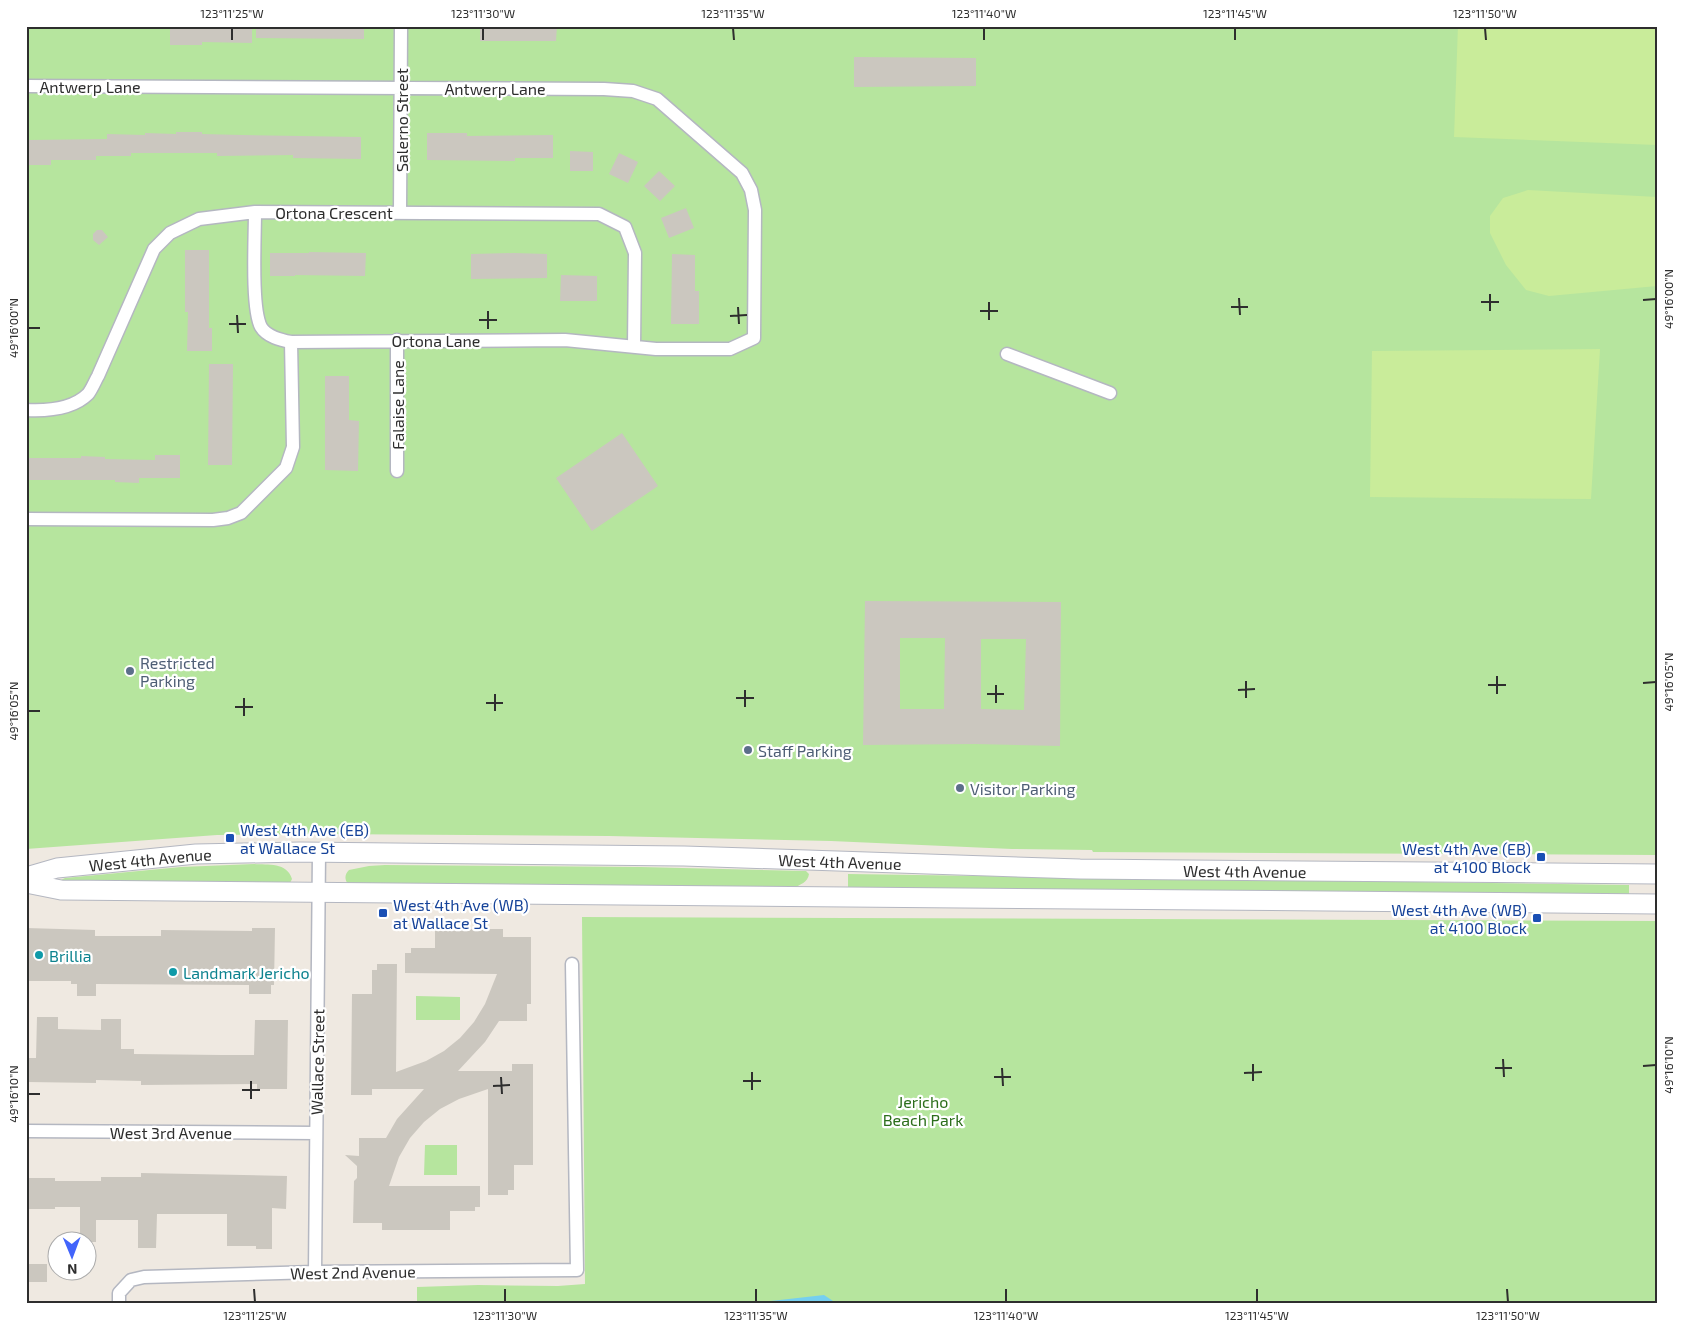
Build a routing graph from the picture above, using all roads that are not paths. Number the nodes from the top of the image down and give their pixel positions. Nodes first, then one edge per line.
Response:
1 (402, 26) edge
2 (26, 86) edge
3 (401, 87) junction
4 (255, 212) junction
5 (400, 213) junction
6 (397, 340) junction
7 (291, 342) junction
8 (634, 347) junction
9 (730, 349) joint
10 (1007, 354) dead end
11 (1110, 393) dead end
12 (26, 410) edge
13 (397, 471) dead end
14 (26, 519) edge
15 (319, 852) junction
16 (1657, 874) edge
17 (26, 877) edge
18 (26, 884) edge
19 (318, 892) junction
20 (1657, 904) edge
21 (572, 964) dead end
22 (26, 1131) edge
23 (316, 1133) junction
24 (315, 1272) junction
25 (119, 1303) edge

1 - 3 street, Salerno Street
2 - 3 street, Antwerp Lane
3 - 5 street, Salerno Street
3 - 9 street, Antwerp Lane
4 - 5 street, Ortona Crescent
4 - 7 street, Ortona Lane
4 - 12 street, Ortona Crescent
5 - 8 street, Ortona Crescent
6 - 7 street, Ortona Lane
6 - 8 street, Ortona Lane
6 - 13 street, Falaise Lane
7 - 14 street
8 - 9 street, Ortona Lane
10 - 11 street
15 - 16 main road, West 4th Avenue
15 - 17 main road, West 4th Avenue
15 - 19 street, Wallace Street
18 - 19 main road, West 4th Avenue
19 - 20 main road, West 4th Avenue
19 - 23 street, Wallace Street
21 - 24 street, West 2nd Avenue
22 - 23 street, West 3rd Avenue
23 - 24 street, Wallace Street
24 - 25 street, West 2nd Avenue

